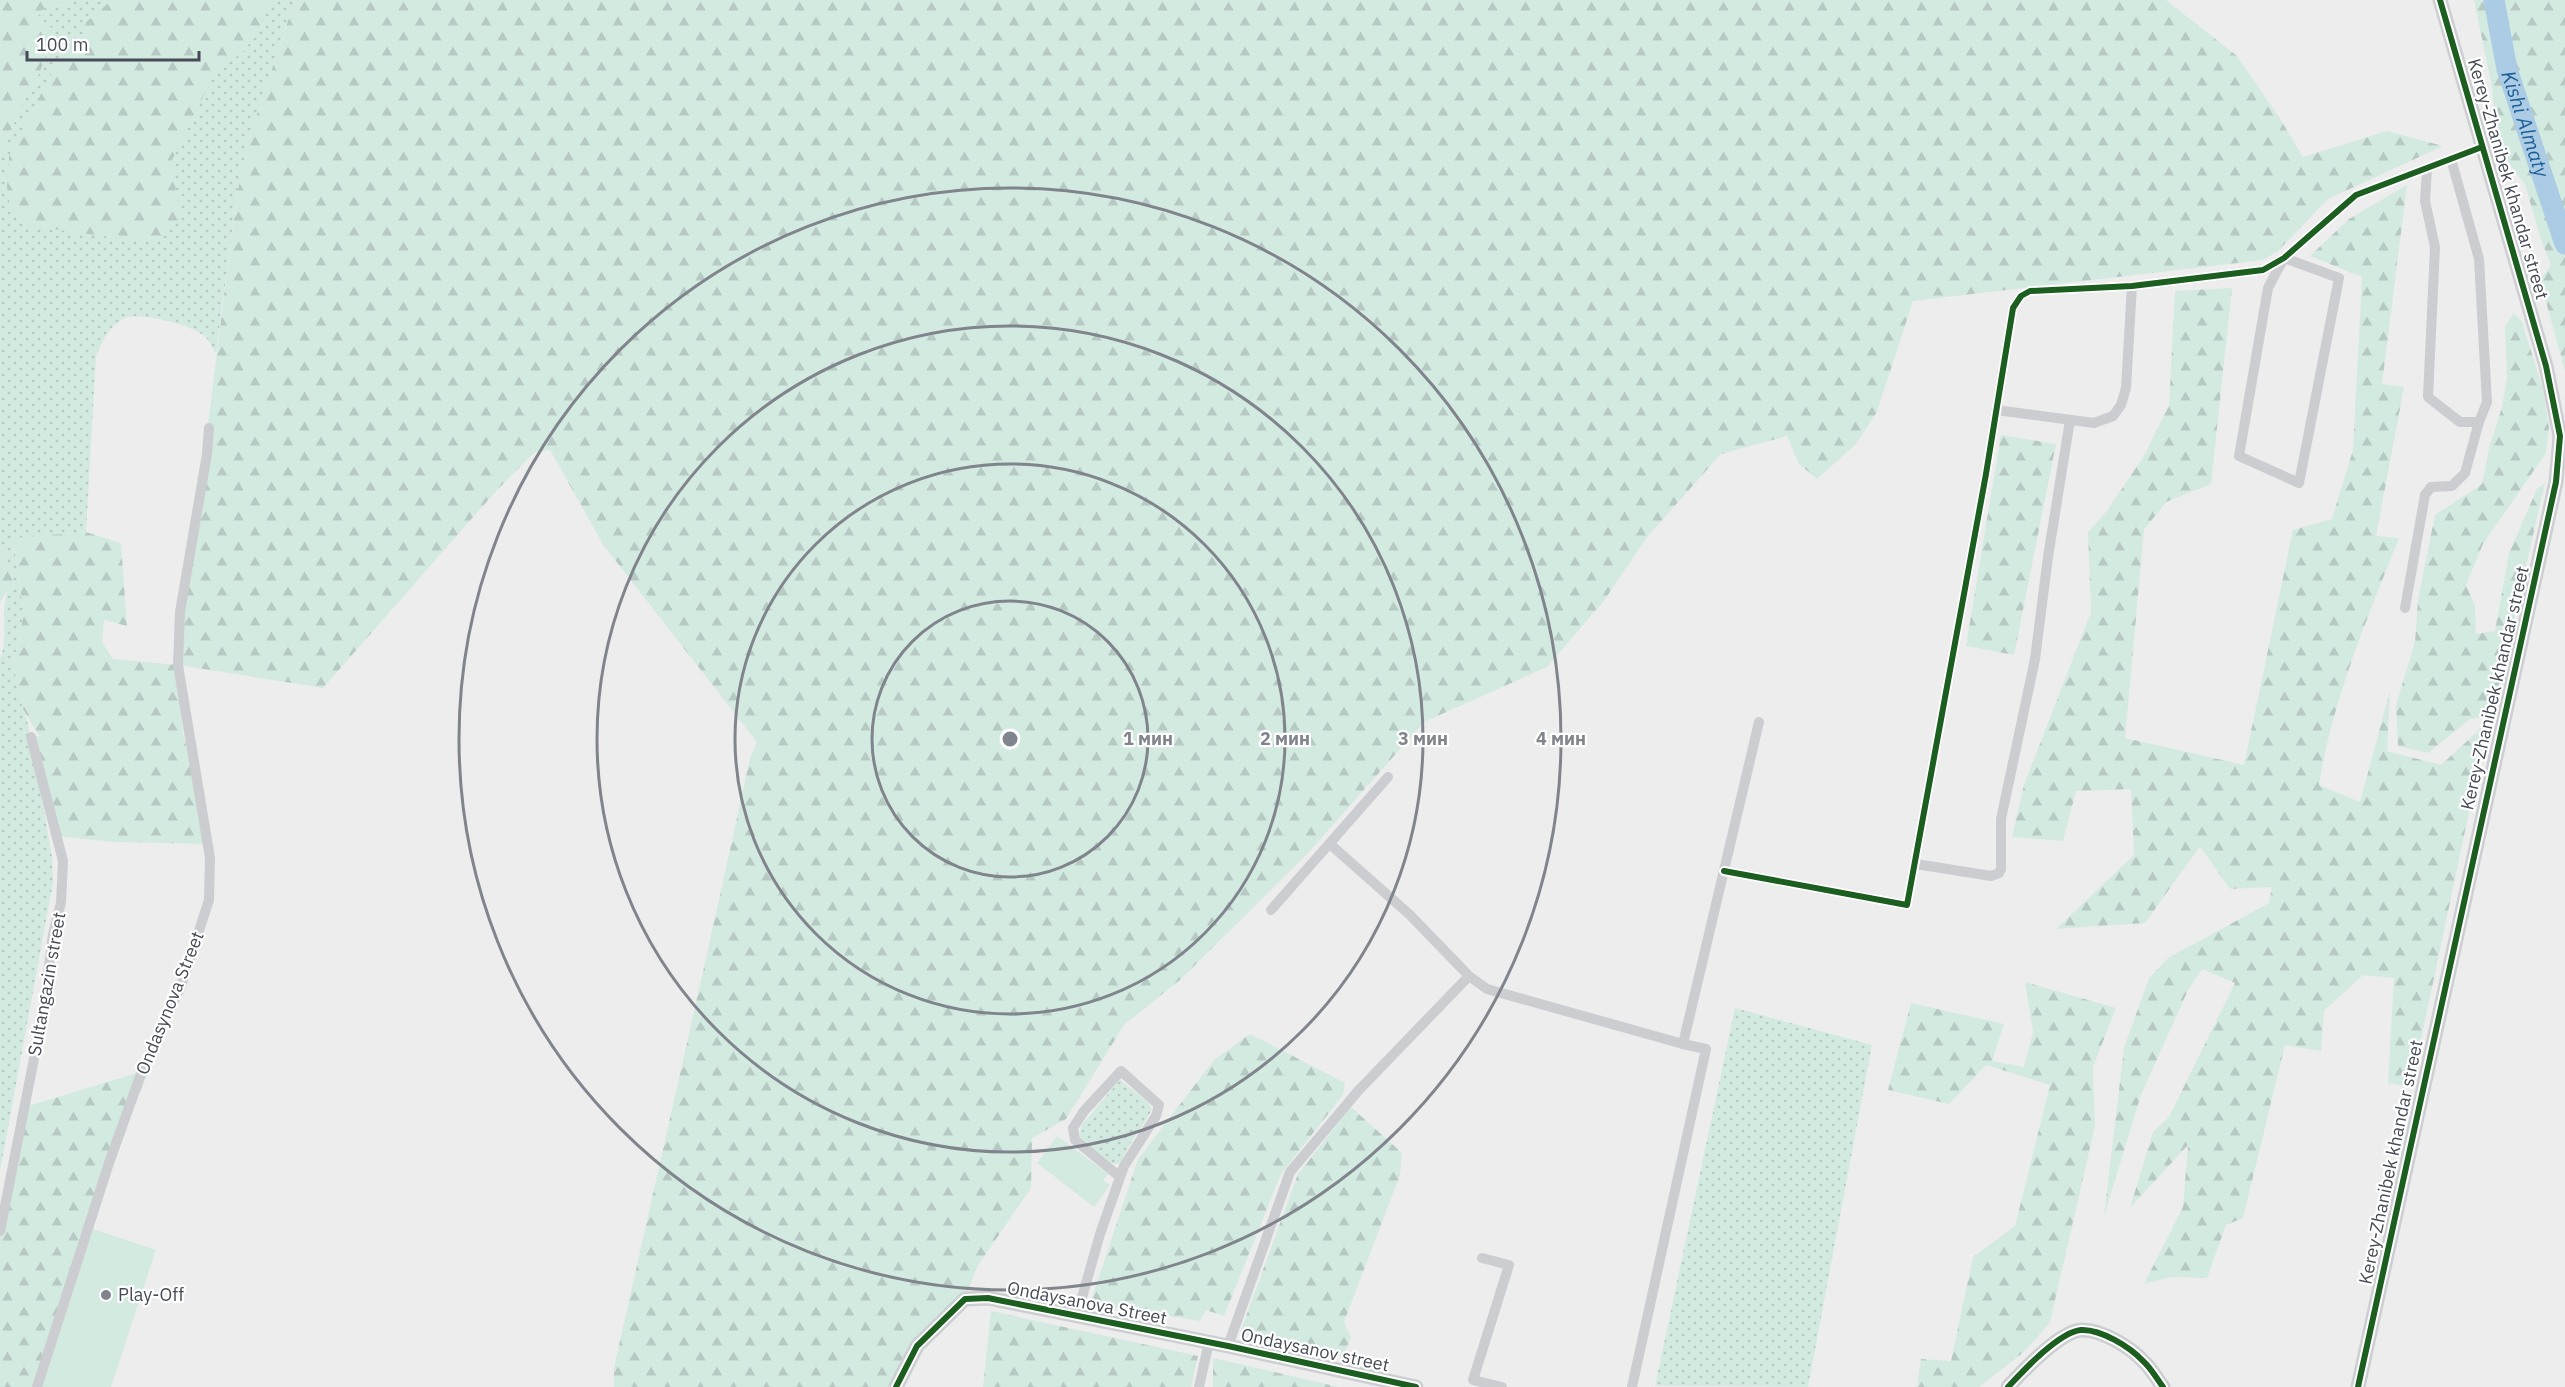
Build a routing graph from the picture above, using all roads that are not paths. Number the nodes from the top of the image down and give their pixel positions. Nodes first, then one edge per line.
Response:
1 (2440, 0) edge
2 (2482, 147) junction
3 (2451, 159) junction
4 (2427, 168) junction
5 (2284, 258) junction
6 (2132, 286) junction
7 (1996, 410) junction
8 (2070, 420) junction
9 (2478, 422) junction
10 (209, 428) dead end
11 (2404, 608) dead end
12 (1760, 722) dead end
13 (31, 737) dead end
14 (1388, 777) dead end
15 (1331, 844) junction
16 (1916, 864) junction
17 (1724, 871) junction
18 (1271, 910) dead end
19 (1469, 976) junction
20 (1683, 1044) junction
21 (1120, 1176) junction
22 (0, 1231) edge
23 (1482, 1258) dead end
24 (1077, 1315) junction
25 (1209, 1342) junction
26 (1228, 1346) junction
27 (37, 1387) edge
28 (896, 1387) edge
29 (1199, 1387) edge
30 (1416, 1387) edge
31 (1502, 1387) edge
32 (1632, 1387) edge
33 (2008, 1387) edge
34 (2163, 1387) edge
35 (2358, 1387) edge

1 - 2 main road, Kerey-Zhanibek khandar street
2 - 3 street
2 - 35 main road, Kerey-Zhanibek khandar street
3 - 4 street
3 - 9 street
4 - 5 street
4 - 9 street
5 - 5 street
5 - 6 street
6 - 7 street
6 - 8 street
7 - 8 street
7 - 16 street
8 - 16 street
9 - 11 street
10 - 27 street, Ondasynova Street
12 - 17 street
13 - 22 street, Sultangazin street
14 - 15 street
15 - 18 street
15 - 19 street
16 - 17 street
17 - 20 street
19 - 20 street
19 - 26 street
20 - 32 street
21 - 21 street
21 - 24 street
23 - 31 street
24 - 25 main road, Ondaysanova Street
24 - 28 main road, Ondaysanova Street
25 - 26 main road, Ondaysanov street
25 - 29 street
26 - 30 main road, Ondaysanov street
33 - 34 main road

